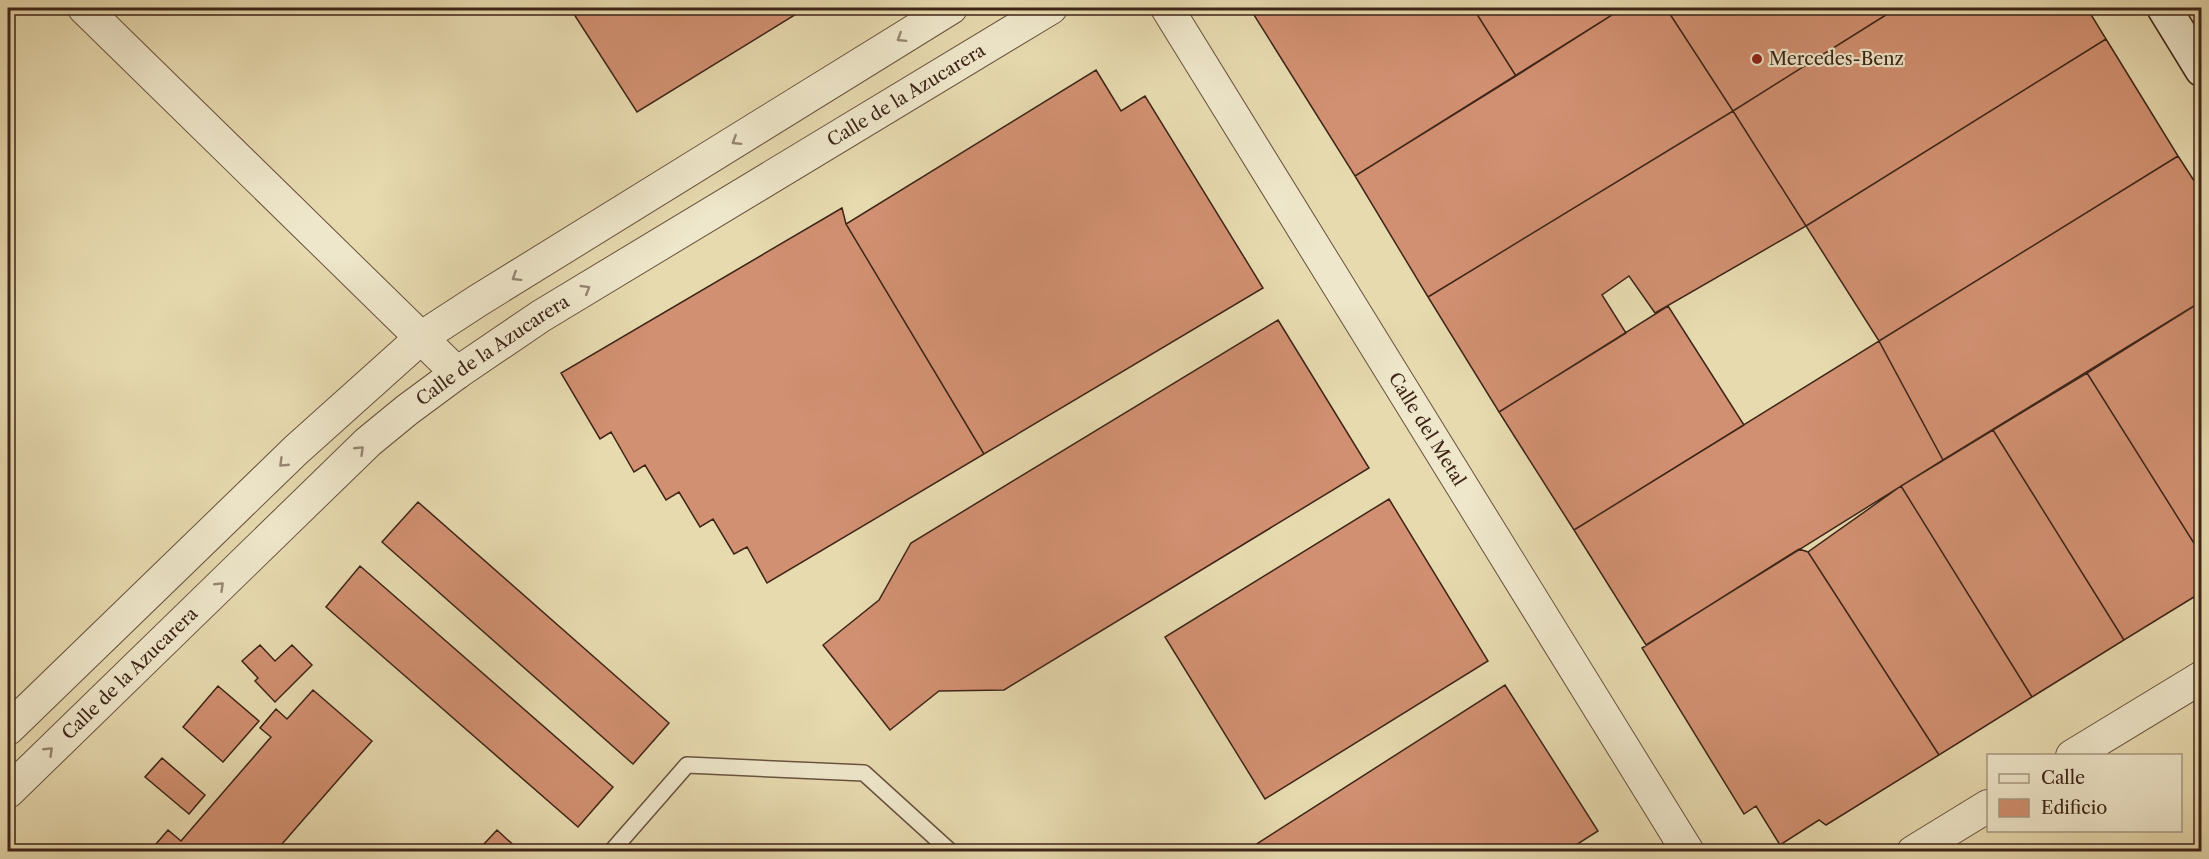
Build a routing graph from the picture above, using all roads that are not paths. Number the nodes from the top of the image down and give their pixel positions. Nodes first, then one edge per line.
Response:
1 (84, 8) edge
2 (951, 8) edge
3 (1052, 8) edge
4 (1167, 8) edge
5 (2164, 8) edge
6 (2202, 70) edge
7 (422, 337) junction
8 (458, 373) junction
9 (2202, 677) edge
10 (8, 729) edge
11 (2075, 754) edge
12 (8, 792) edge
13 (1987, 808) edge
14 (1946, 843) edge
15 (611, 852) edge
16 (951, 852) edge
17 (1688, 852) edge
18 (1913, 852) edge

1 - 7 street
2 -> 7 street
8 -> 3 street, Calle de la Azucarera
4 - 17 street, Calle del Metal
5 - 6 main road
7 - 8 street
7 -> 10 street
12 -> 8 street, Calle de la Azucarera
9 - 11 street
13 - 14 street
14 - 18 street
15 - 16 lane

